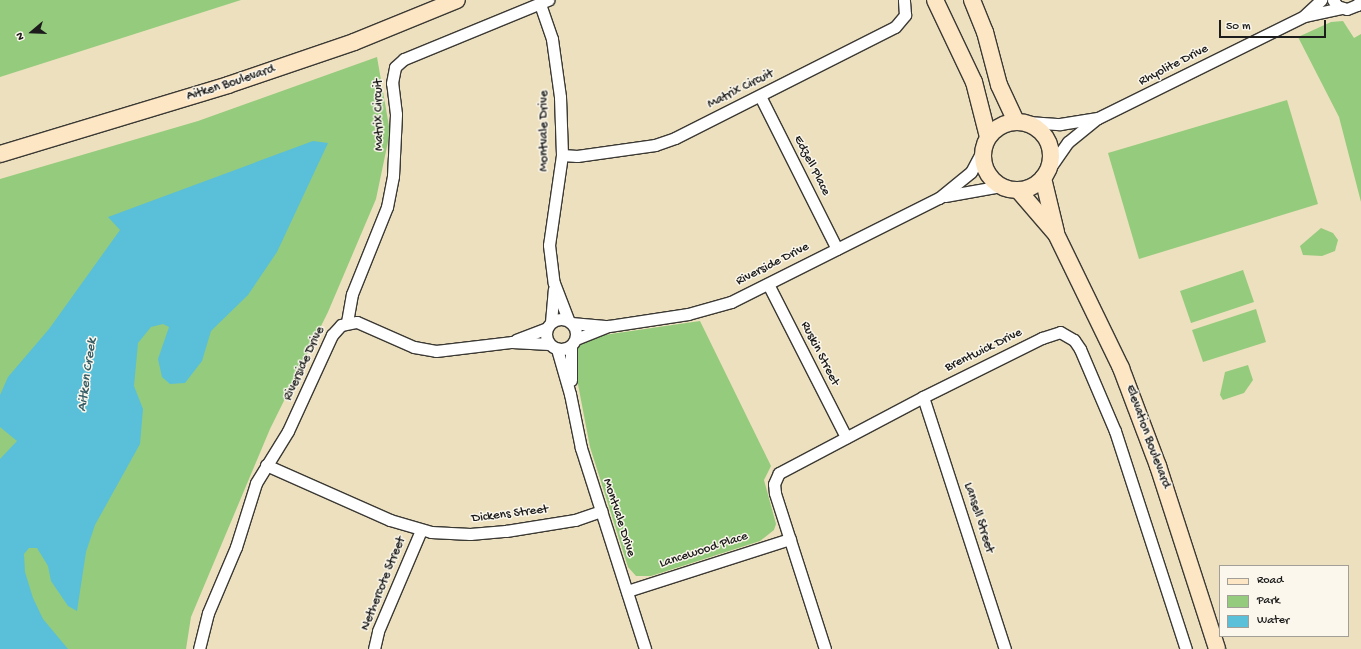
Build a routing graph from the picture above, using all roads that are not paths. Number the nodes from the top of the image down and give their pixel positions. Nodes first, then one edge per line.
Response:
1 (457, 0) edge
2 (904, 0) edge
3 (935, 0) edge
4 (972, 0) edge
5 (1321, 0) edge
6 (1333, 0) edge
7 (1361, 0) edge
8 (544, 2) edge
9 (1342, 8) junction
10 (1304, 16) junction
11 (760, 96) junction
12 (1098, 118) junction
13 (1022, 122) junction
14 (986, 142) junction
15 (0, 154) edge
16 (562, 155) junction
17 (1046, 173) junction
18 (1002, 186) junction
19 (1018, 190) junction
20 (939, 198) junction
21 (1056, 234) junction
22 (837, 249) junction
23 (554, 283) junction
24 (768, 284) junction
25 (347, 322) junction
26 (570, 322) junction
27 (549, 325) junction
28 (609, 326) junction
29 (512, 342) junction
30 (573, 343) junction
31 (553, 346) junction
32 (570, 394) junction
33 (923, 397) junction
34 (846, 437) junction
35 (266, 465) junction
36 (601, 511) junction
37 (421, 530) junction
38 (790, 538) junction
39 (627, 591) junction
40 (199, 649) edge
41 (374, 649) edge
42 (646, 649) edge
43 (825, 649) edge
44 (1005, 649) edge
45 (1186, 649) edge
46 (1217, 649) edge

1 - 15 street, Aitken Boulevard
2 - 11 street, Matrix Circuit
3 - 14 street
4 - 13 street
5 - 10 street, Rhyolite Drive
6 - 9 street
7 - 9 street, Rhyolite Drive
8 - 16 street, Montvale Drive
8 - 25 street, Matrix Circuit
9 - 10 street, Rhyolite Drive
10 - 12 street, Rhyolite Drive
11 - 16 street, Matrix Circuit
11 - 22 street, Edzell Place
12 - 13 street, Rhyolite Drive
12 - 17 street, Rhyolite Drive
13 - 14 street
13 - 17 street
14 - 18 street
14 - 20 street, Riverside Drive
16 - 23 street, Montvale Drive
17 - 19 street
17 - 21 street, Elevation Boulevard
18 - 19 street
18 - 20 street, Riverside Drive
19 - 21 street, Elevation Boulevard
20 - 22 street, Riverside Drive
21 - 46 street, Elevation Boulevard
22 - 24 street, Riverside Drive
23 - 26 street, Montvale Drive
23 - 27 street, Montvale Drive
24 - 28 street, Riverside Drive
24 - 34 street, Ruskin Street
25 - 29 street
25 - 35 street, Riverside Drive
26 - 27 street
26 - 28 street, Riverside Drive
26 - 30 street
27 - 29 street
27 - 31 street
28 - 30 street, Riverside Drive
29 - 31 street
30 - 31 street
30 - 32 street, Montvale Drive
31 - 32 street, Montvale Drive
32 - 36 street, Montvale Drive
33 - 34 street, Brentwick Drive
33 - 44 street, Lansell Street
33 - 45 street, Brentwick Drive
34 - 38 street, Brentwick Drive
35 - 37 street
35 - 40 street, Riverside Drive
36 - 37 street, Dickens Street
36 - 39 street, Montvale Drive
37 - 41 street, Nethercote Street
38 - 39 street, Lancewood Place
38 - 43 street, Brentwick Drive
39 - 42 street, Montvale Drive

